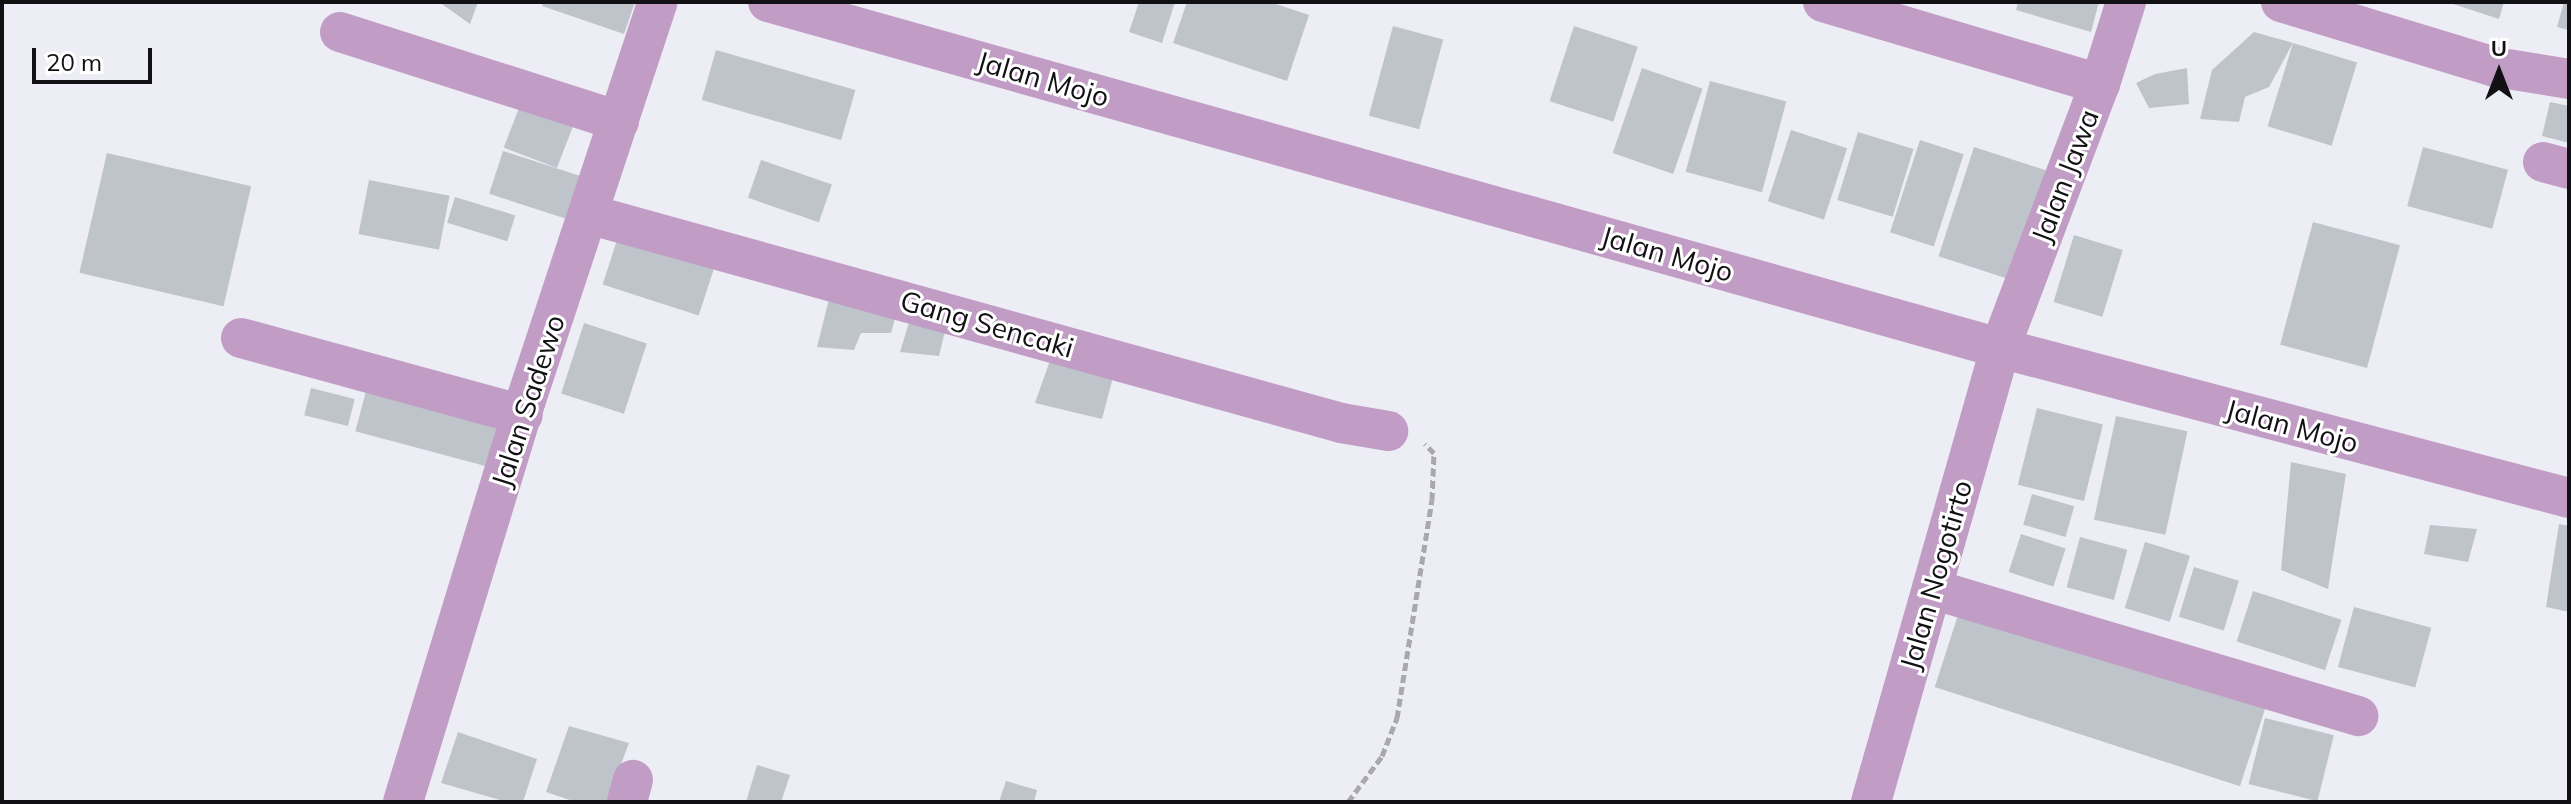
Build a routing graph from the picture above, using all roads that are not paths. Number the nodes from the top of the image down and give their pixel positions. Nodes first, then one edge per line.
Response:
1 (658, 2) edge
2 (768, 2) edge
3 (1823, 2) edge
4 (2126, 2) edge
5 (2281, 2) edge
6 (856, 14) edge
7 (340, 32) dead end
8 (2569, 79) edge
9 (2100, 84) junction
10 (619, 121) junction
11 (588, 214) junction
12 (241, 338) dead end
13 (2000, 348) junction
14 (523, 415) junction
15 (1388, 431) road end
16 (2569, 498) edge
17 (1932, 589) junction
18 (2359, 716) dead end
19 (403, 802) edge
20 (1871, 802) edge

1 - 10 street, Jalan Sadewo
2 - 6 street, Jalan Mojo
3 - 9 street
4 - 9 street, Jalan Jawa
5 - 8 street
6 - 13 street, Jalan Mojo
7 - 10 street
9 - 13 street, Jalan Jawa
10 - 11 street, Jalan Sadewo
11 - 14 street, Jalan Sadewo
11 - 15 street, Gang Sencaki
12 - 14 street
13 - 16 street, Jalan Mojo
13 - 17 street, Jalan Nogotirto
14 - 19 street, Jalan Sadewo
17 - 18 street
17 - 20 street, Jalan Nogotirto

